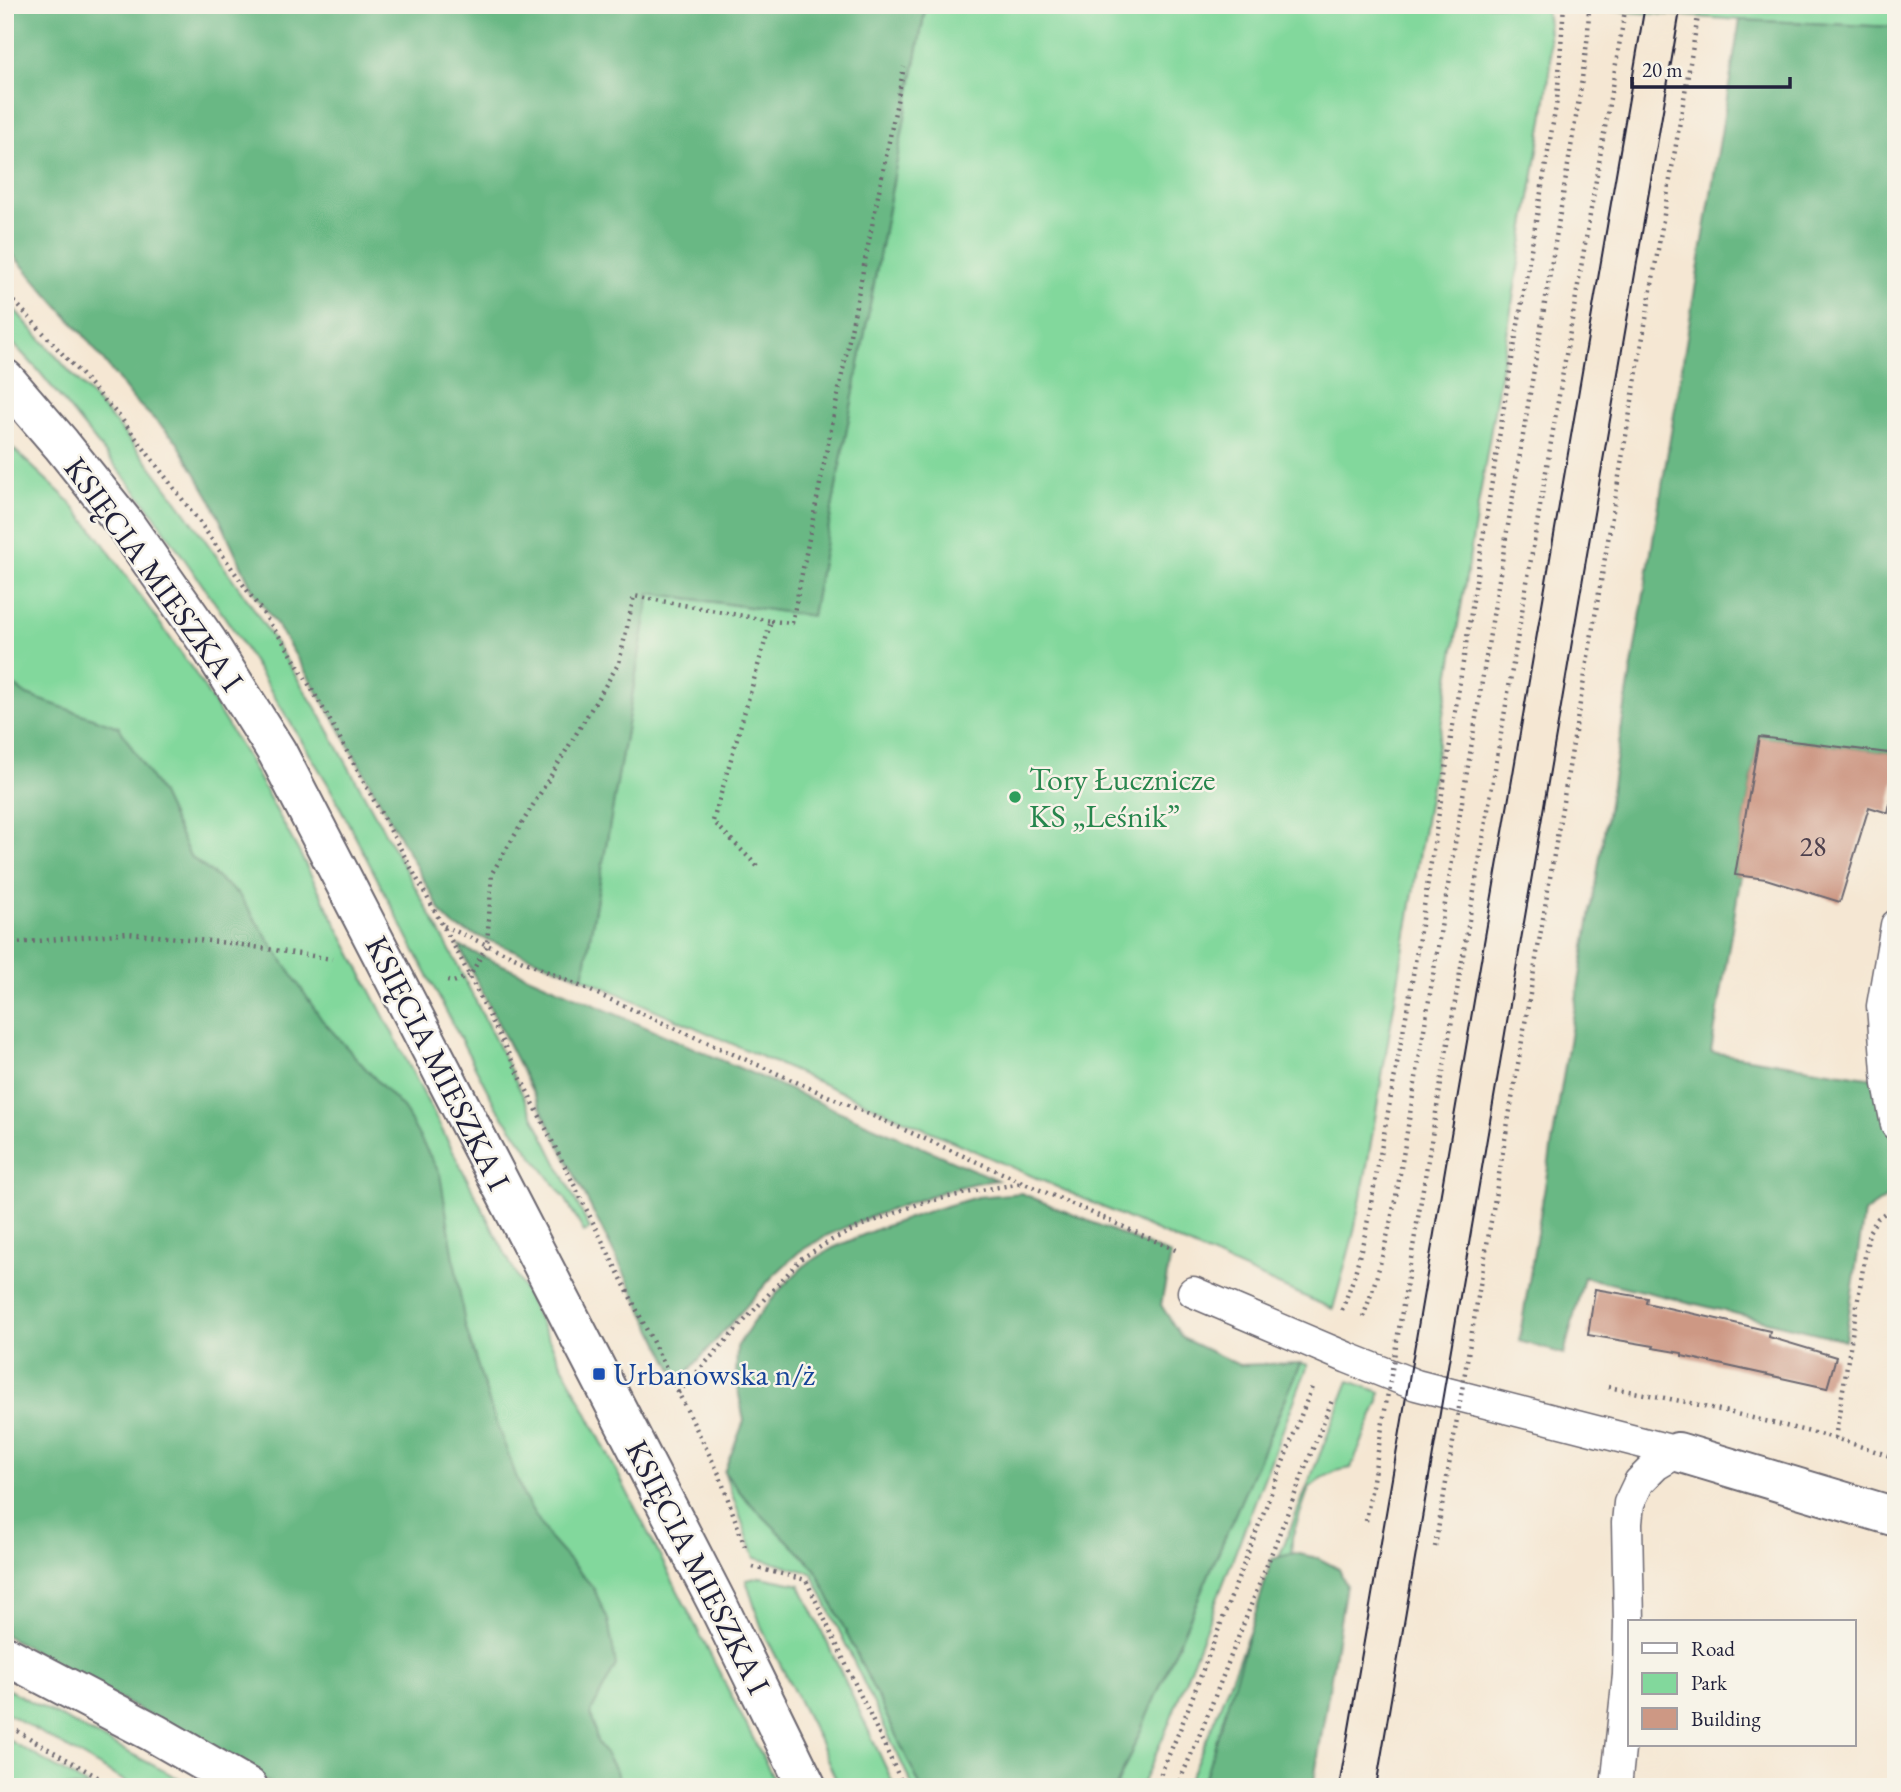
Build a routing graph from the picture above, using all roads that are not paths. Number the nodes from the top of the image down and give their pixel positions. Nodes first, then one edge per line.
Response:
1 (5, 379) edge
2 (1896, 925) edge
3 (1896, 1125) edge
4 (1194, 1292) dead end
5 (1678, 1452) junction
6 (1896, 1517) edge
7 (1629, 1620) edge
8 (5, 1655) edge
9 (1628, 1675) edge
10 (248, 1787) edge
11 (807, 1787) edge
12 (1616, 1787) edge

1 - 11 street, KSIĘCIA MIESZKA I
2 - 3 lane
4 - 5 lane
5 - 6 street
5 - 7 lane
8 - 10 street
9 - 12 lane

